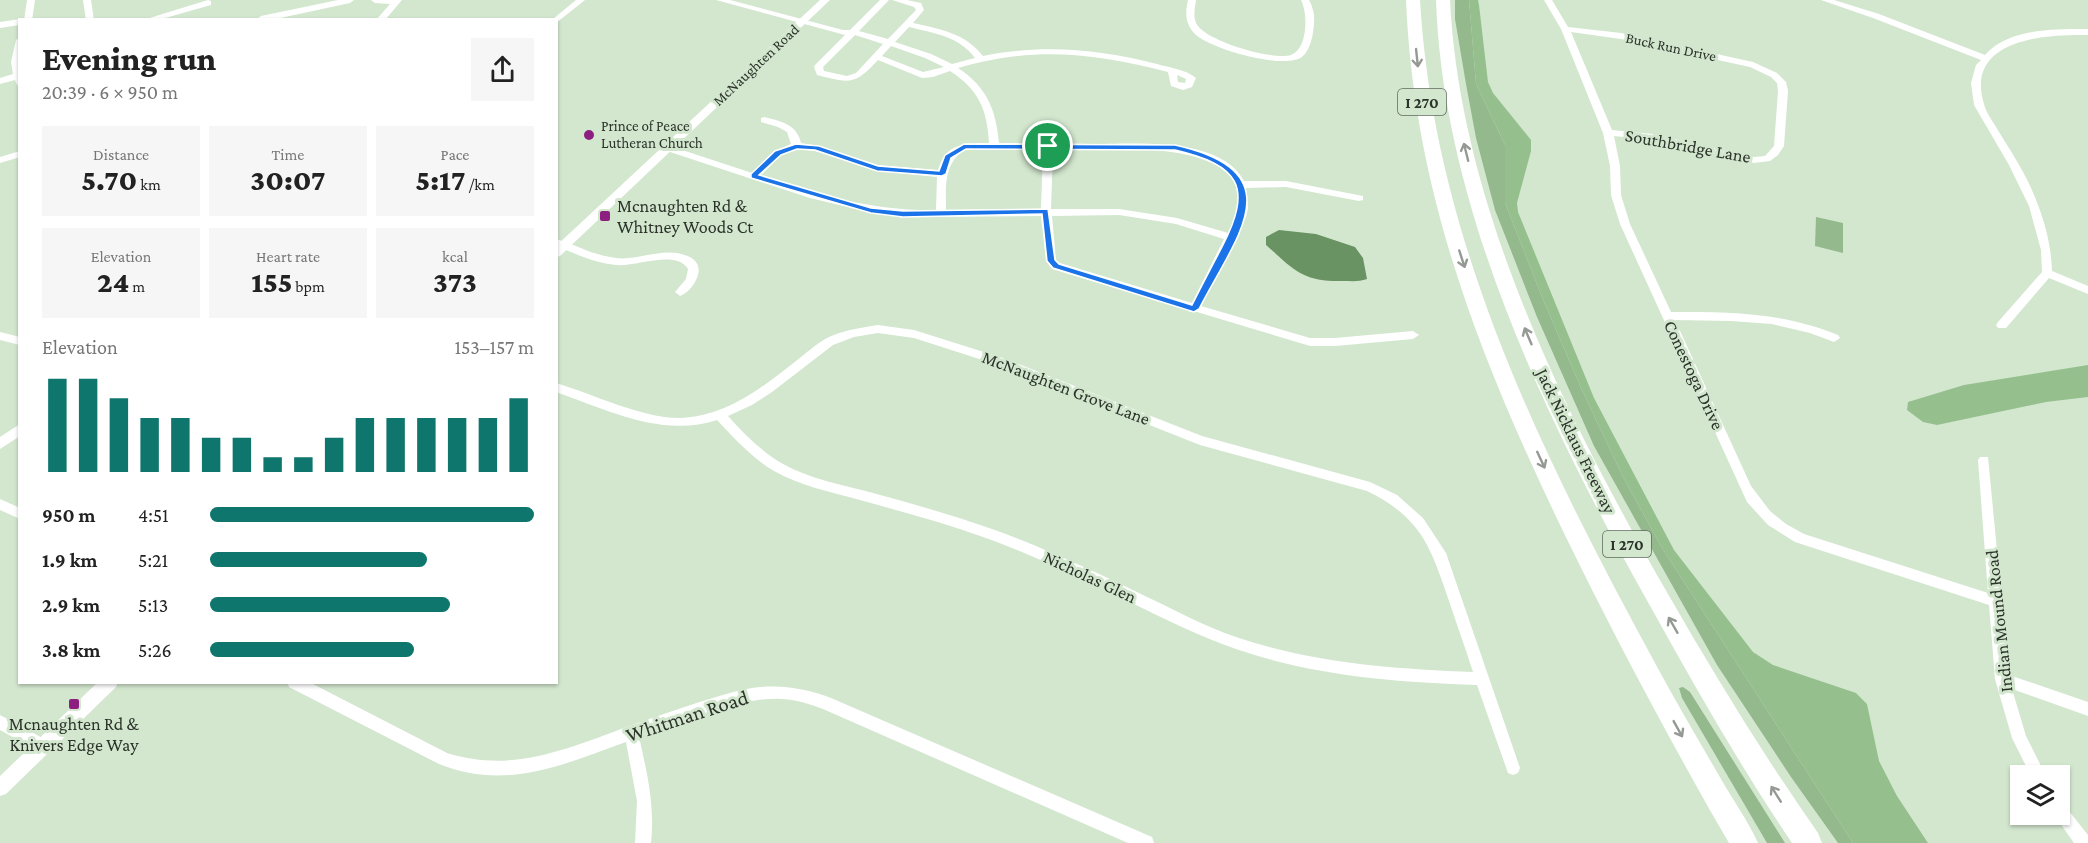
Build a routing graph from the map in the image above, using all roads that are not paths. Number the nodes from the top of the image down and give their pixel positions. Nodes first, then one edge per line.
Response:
1 (31, 0) edge
2 (87, 0) edge
3 (350, 0) edge
4 (375, 0) edge
5 (581, 0) edge
6 (752, 0) edge
7 (825, 0) edge
8 (885, 0) edge
9 (897, 0) edge
10 (1191, 0) edge
11 (1305, 0) edge
12 (1413, 0) edge
13 (1443, 0) edge
14 (1548, 0) edge
15 (1825, 0) edge
16 (396, 1) edge
17 (724, 1) edge
18 (208, 3) dead end
19 (28, 18) edge
20 (90, 18) edge
21 (154, 18) edge
22 (266, 18) edge
23 (382, 18) edge
24 (806, 18) junction
25 (558, 19) edge
26 (18, 22) edge
27 (908, 24) junction
28 (0, 26) edge
29 (1565, 29) junction
30 (853, 32) junction
31 (2088, 32) edge
32 (888, 43) junction
33 (18, 46) edge
34 (877, 57) junction
35 (980, 58) junction
36 (1984, 58) junction
37 (951, 67) junction
38 (1172, 71) dead end
39 (18, 79) edge
40 (0, 81) edge
41 (764, 120) dead end
42 (1608, 133) junction
43 (994, 145) junction
44 (796, 146) junction
45 (1048, 146) junction
46 (667, 148) junction
47 (18, 155) edge
48 (1767, 159) joint
49 (0, 160) edge
50 (942, 174) junction
51 (754, 176) junction
52 (1241, 185) junction
53 (1359, 198) dead end
54 (1046, 211) junction
55 (941, 213) junction
56 (1230, 237) junction
57 (559, 247) edge
58 (2047, 273) junction
59 (2088, 290) edge
60 (680, 292) dead end
61 (1194, 309) junction
62 (1666, 316) junction
63 (2002, 325) dead end
64 (1413, 335) dead end
65 (0, 336) edge
66 (1834, 338) dead end
67 (18, 340) edge
68 (558, 388) edge
69 (720, 416) junction
70 (18, 430) edge
71 (0, 444) edge
72 (1983, 460) dead end
73 (0, 504) edge
74 (18, 513) edge
75 (1995, 601) junction
76 (1481, 679) junction
77 (2002, 680) junction
78 (108, 684) edge
79 (298, 684) edge
80 (2088, 709) edge
81 (0, 722) edge
82 (631, 733) junction
83 (43, 746) junction
84 (2033, 765) edge
85 (1513, 768) dead end
86 (0, 788) edge
87 (2070, 824) edge
88 (643, 843) edge
89 (1146, 843) edge
90 (1744, 843) edge
91 (1808, 843) edge
92 (2084, 843) edge

1 - 19 street
2 - 20 street
3 - 22 street
4 - 16 street
5 - 25 street
6 - 24 street
7 - 24 street, McNaughten Road
8 - 30 street
9 - 27 street
10 - 11 street
12 -> 90 highway, Jack Nicklaus Freeway / I 270
91 -> 13 highway, Jack Nicklaus Freeway / I 270
14 - 29 street, Conestoga Drive
15 - 36 street
16 - 23 street
17 - 24 street
18 - 21 street
24 - 30 street
24 - 46 street, McNaughten Road
26 - 28 street
27 - 32 street
27 - 35 street
29 - 42 street, Conestoga Drive
29 - 48 street, Buck Run Drive
30 - 32 street
30 - 34 street
31 - 36 street
32 - 34 street
32 - 37 street
33 - 39 street
34 - 37 street
35 - 37 street
35 - 38 street
36 - 58 street
37 - 43 street
39 - 40 street
41 - 44 street
42 - 48 street, Southbridge Lane
42 - 62 street, Conestoga Drive
43 - 45 street
43 - 50 street
44 - 50 street
44 - 51 street
45 - 52 street
45 - 54 street
46 - 51 street
46 - 57 street, McNaughten Road
47 - 49 street
50 - 55 street
51 - 55 street
52 - 53 street
52 - 56 street
54 - 55 street
54 - 56 street
54 - 61 street
56 - 61 street
57 - 60 street
58 - 59 street
58 - 63 street
61 - 64 street
62 - 66 street
62 - 75 street, Conestoga Drive
65 - 67 street
68 - 69 street, McNaughten Grove Lane
69 - 76 street, Nicholas Glen
69 - 76 street, McNaughten Grove Lane
70 - 71 street
72 - 75 street, Indian Mound Road
73 - 74 street
75 - 77 street, Indian Mound Road
76 - 85 street, McNaughten Grove Lane
77 - 80 street
77 - 84 street, Indian Mound Road
78 - 83 street
79 - 82 street, Whitman Road
81 - 83 street
82 - 88 street
82 - 89 street, Whitman Road
83 - 86 street
87 - 92 street

